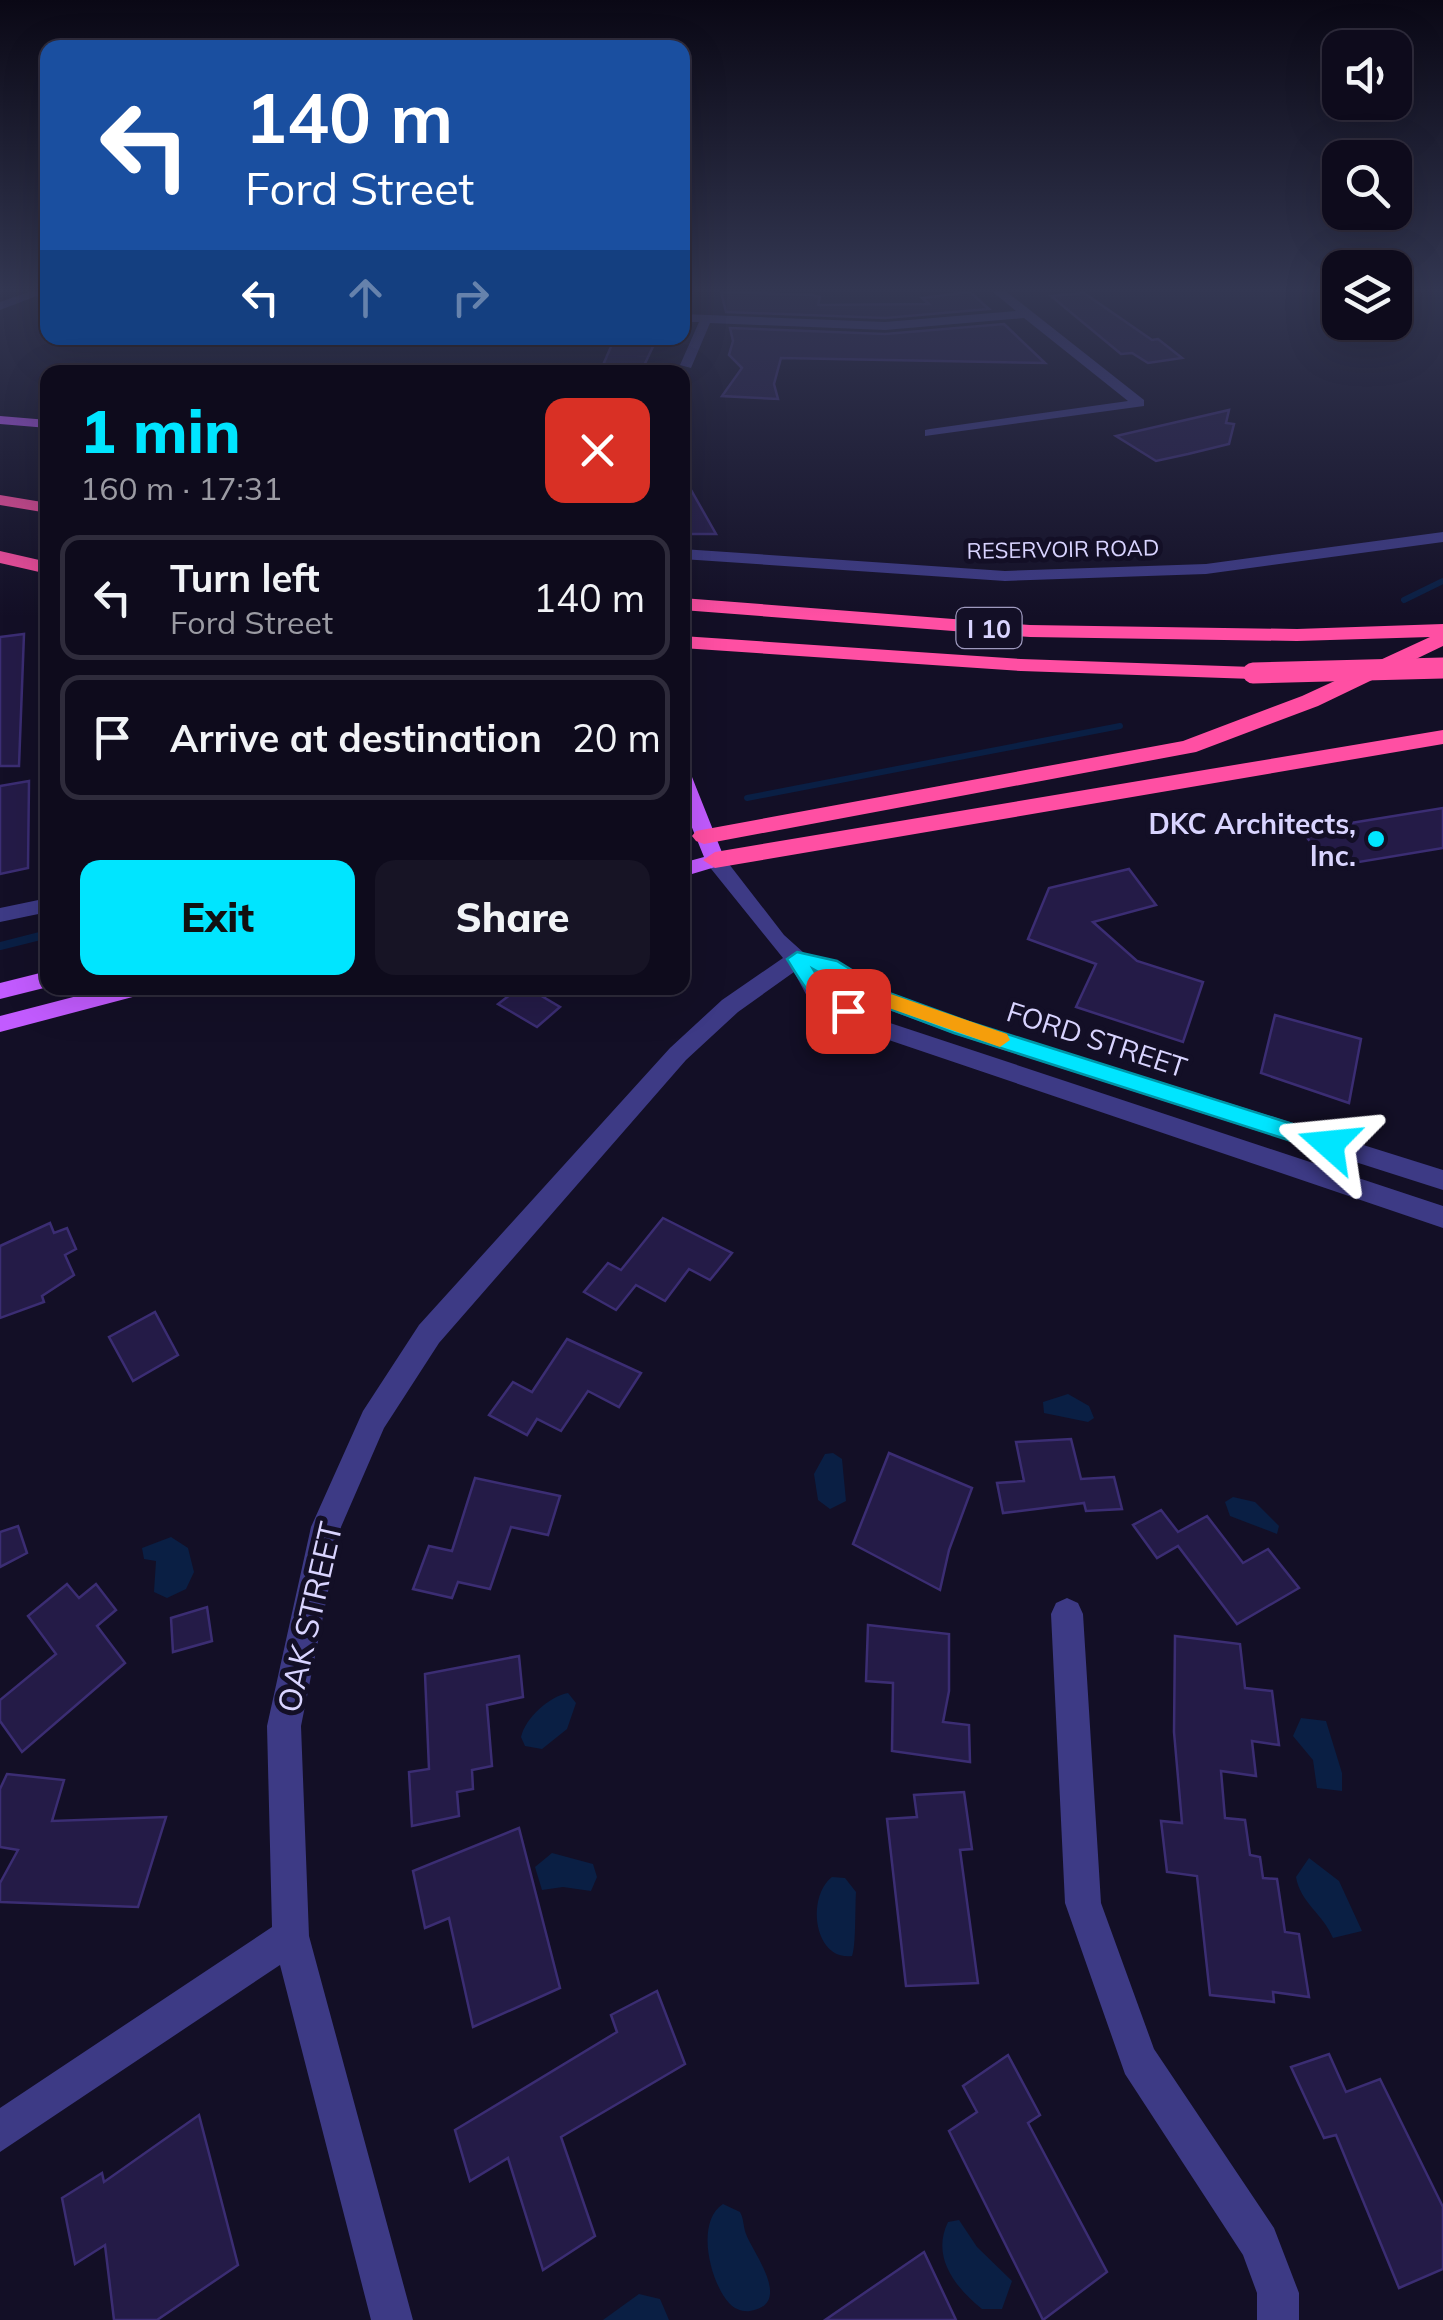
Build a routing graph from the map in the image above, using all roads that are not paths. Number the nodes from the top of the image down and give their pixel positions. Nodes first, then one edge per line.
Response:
1 (1136, 400) edge
2 (0, 420) edge
3 (40, 423) edge
4 (930, 433) dead end
5 (0, 492) edge
6 (40, 496) edge
7 (0, 500) edge
8 (40, 507) edge
9 (1443, 536) edge
10 (0, 541) edge
11 (40, 547) edge
12 (690, 555) edge
13 (0, 557) edge
14 (40, 566) edge
15 (690, 605) edge
16 (1443, 630) edge
17 (1443, 638) edge
18 (690, 643) edge
19 (1443, 668) edge
20 (1443, 737) edge
21 (693, 838) edge
22 (716, 860) junction
23 (690, 868) edge
24 (40, 907) edge
25 (0, 915) edge
26 (797, 959) junction
27 (40, 981) edge
28 (0, 992) edge
29 (110, 995) edge
30 (0, 1024) edge
31 (1234, 1147) junction
32 (1400, 1167) junction
33 (1443, 1180) edge
34 (1443, 1217) edge
35 (1067, 1614) dead end
36 (292, 1936) junction
37 (0, 2132) edge
38 (392, 2320) edge
39 (1278, 2320) edge

1 - 4 street
2 - 3 main road
5 - 6 highway
7 - 8 highway
9 - 12 street, RESERVOIR ROAD
10 - 11 highway
13 - 14 highway
15 - 16 highway, I 10
17 - 21 highway
18 - 19 highway, I 10, bridge
20 - 22 highway
21 - 22 main road, FORD STREET
22 - 23 main road
22 - 26 street, FORD STREET
24 - 25 street
26 - 31 street, FORD STREET
26 - 32 street, FORD STREET
26 - 36 street, OAK STREET
27 - 28 main road
29 - 30 main road
31 - 32 street
31 - 34 street, FORD STREET
32 - 33 street, FORD STREET
35 - 39 street
36 - 37 street
36 - 38 street, OAK STREET

